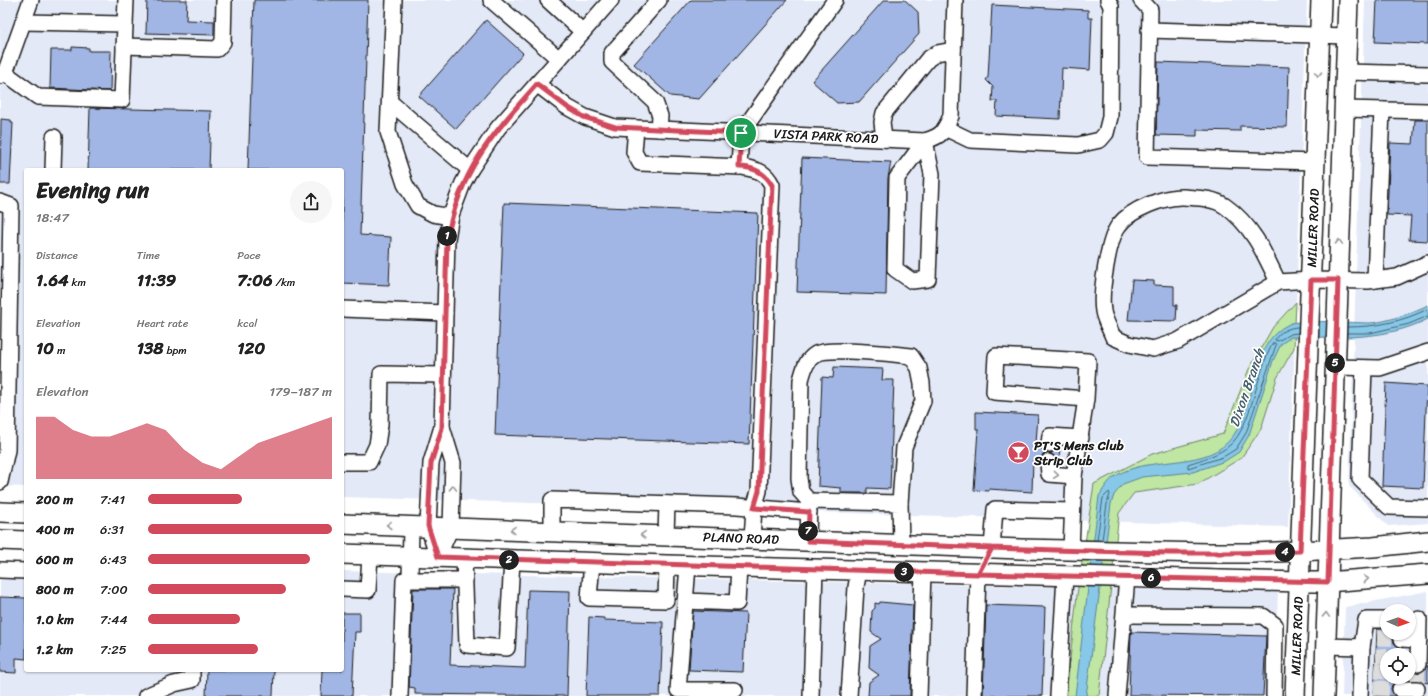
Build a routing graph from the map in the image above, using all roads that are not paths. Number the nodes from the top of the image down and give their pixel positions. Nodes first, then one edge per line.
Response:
1 (31, 0) edge
2 (126, 0) edge
3 (224, 0) edge
4 (394, 0) edge
5 (491, 0) edge
6 (611, 0) edge
7 (659, 0) edge
8 (835, 0) edge
9 (955, 0) edge
10 (1108, 0) edge
11 (1141, 0) edge
12 (1321, 0) edge
13 (1348, 0) edge
14 (550, 1) edge
15 (23, 22) junction
16 (125, 24) junction
17 (1149, 30) junction
18 (583, 32) junction
19 (1320, 35) junction
20 (1347, 36) junction
21 (124, 46) junction
22 (953, 50) junction
23 (559, 59) junction
24 (1345, 72) junction
25 (2, 74) edge
26 (1428, 74) edge
27 (537, 84) junction
28 (390, 102) junction
29 (1344, 109) junction
30 (1382, 110) junction
31 (1428, 111) edge
32 (636, 128) junction
33 (945, 128) junction
34 (659, 129) junction
35 (741, 133) junction
36 (54, 137) dead end
37 (884, 139) junction
38 (925, 141) junction
39 (1315, 162) junction
40 (739, 167) junction
41 (53, 168) edge
42 (470, 170) junction
43 (0, 202) edge
44 (451, 218) junction
45 (1428, 263) edge
46 (1375, 280) junction
47 (1278, 282) junction
48 (1311, 287) junction
49 (1337, 289) junction
50 (344, 309) edge
51 (445, 313) junction
52 (1428, 352) edge
53 (1335, 362) junction
54 (1364, 368) junction
55 (443, 375) junction
56 (4, 384) edge
57 (1086, 399) junction
58 (442, 428) junction
59 (1081, 438) junction
60 (1049, 444) dead end
61 (344, 462) edge
62 (1048, 462) dead end
63 (1074, 476) junction
64 (0, 479) edge
65 (900, 503) junction
66 (667, 504) junction
67 (809, 507) junction
68 (754, 508) junction
69 (1428, 508) edge
70 (1072, 511) junction
71 (0, 512) edge
72 (24, 513) edge
73 (344, 524) edge
74 (419, 526) junction
75 (451, 527) junction
76 (552, 531) junction
77 (666, 535) junction
78 (752, 538) junction
79 (0, 540) edge
80 (24, 541) edge
81 (808, 541) junction
82 (1428, 541) edge
83 (901, 544) junction
84 (992, 548) junction
85 (1071, 550) junction
86 (1329, 550) junction
87 (1300, 551) junction
88 (344, 554) edge
89 (370, 555) junction
90 (410, 556) junction
91 (438, 557) junction
92 (464, 558) junction
93 (512, 560) junction
94 (592, 562) junction
95 (667, 565) junction
96 (688, 566) junction
97 (745, 567) junction
98 (815, 569) junction
99 (0, 570) edge
100 (860, 570) junction
101 (24, 571) edge
102 (923, 572) junction
103 (978, 574) junction
104 (1428, 574) edge
105 (1065, 576) junction
106 (1127, 577) junction
107 (410, 580) junction
108 (465, 580) junction
109 (1299, 582) junction
110 (1328, 582) junction
111 (344, 589) edge
112 (685, 601) junction
113 (1124, 615) junction
114 (1419, 619) edge
115 (1380, 620) edge
116 (1416, 640) tunnel mouth
117 (1419, 640) junction
118 (1326, 646) junction
119 (1368, 647) junction
120 (1274, 655) junction
121 (1296, 655) junction
122 (1416, 655) tunnel mouth
123 (192, 672) edge
124 (1400, 689) tunnel mouth
125 (1417, 689) edge
126 (174, 690) edge
127 (735, 690) dead end
128 (1365, 690) edge
129 (146, 696) edge
130 (400, 696) edge
131 (811, 696) edge
132 (849, 696) edge
133 (919, 696) edge
134 (974, 696) edge
135 (1058, 696) edge
136 (1117, 696) edge
137 (1274, 696) edge
138 (1295, 696) edge
139 (1324, 696) edge

1 - 15 street
2 - 16 street
3 - 21 street
4 - 28 street
5 - 23 street
6 - 18 street
7 - 34 street
8 - 35 street
9 - 22 street
10 - 33 street
11 - 17 street
12 - 19 main road, MILLER ROAD
13 - 20 main road, MILLER ROAD
14 - 18 street
15 - 16 street
15 - 25 street
16 - 21 street
17 - 19 street
17 - 39 street
18 - 23 street
19 - 20 street
19 -> 39 main road, MILLER ROAD
20 - 24 main road, MILLER ROAD
21 - 25 street
22 - 33 street
22 - 37 street
23 - 27 street
24 - 26 street
24 - 29 main road, MILLER ROAD
27 - 32 street, VISTA PARK ROAD
27 - 42 street
28 - 42 street
28 - 44 street
29 - 30 street
49 -> 29 main road, MILLER ROAD
30 - 31 street
30 - 46 street
32 - 34 street, VISTA PARK ROAD
32 - 40 street
33 - 38 street
34 - 35 street, VISTA PARK ROAD
35 - 37 street, VISTA PARK ROAD
35 - 40 street
36 - 41 street
37 - 38 street, VISTA PARK ROAD
38 - 38 street
39 - 48 main road, MILLER ROAD
40 - 68 street
42 - 44 street
43 - 56 street
44 - 51 street
45 - 46 street
46 - 49 street
47 - 47 street
47 - 48 street
48 - 49 street
48 - 87 main road, MILLER ROAD
49 - 53 main road, MILLER ROAD
50 - 51 street
51 - 55 street
52 - 54 street
53 - 54 street
53 - 86 main road, MILLER ROAD
54 - 69 street
55 - 58 street
55 - 61 street
56 - 64 street
57 - 57 street
57 - 59 street
58 - 74 street
75 -> 58 street
59 - 60 street
59 - 63 street
62 -> 63 street
63 - 70 street
65 - 67 street
65 - 67 street
65 - 83 street
66 - 68 street
66 - 76 street
66 - 77 street
67 - 68 street
67 - 81 street
68 - 78 street
70 - 84 street
70 - 85 street
71 - 72 main road
74 -> 73 main road, PLANO ROAD
74 - 75 main road, PLANO ROAD
74 - 90 street
74 - 91 street
76 -> 75 main road, PLANO ROAD
75 - 91 street
77 -> 76 main road, PLANO ROAD
77 - 78 main road, PLANO ROAD
78 - 81 main road, PLANO ROAD
78 - 97 main road
79 - 80 main road
81 - 83 main road, PLANO ROAD
82 - 86 main road, PLANO ROAD
83 - 84 main road, PLANO ROAD
84 - 85 main road, PLANO ROAD
84 - 103 main road
85 - 87 main road, PLANO ROAD
86 - 87 main road, PLANO ROAD
86 - 110 main road, MILLER ROAD
87 - 109 main road, MILLER ROAD
88 - 89 main road
89 - 90 main road
89 - 111 street
90 - 91 main road
90 - 107 street
91 - 92 main road
92 - 93 main road
92 - 108 street
93 - 94 main road
93 - 108 street
94 - 95 main road
94 - 95 street
95 - 96 main road
96 - 97 main road
96 - 112 street
97 - 98 main road
97 - 112 street
98 - 100 main road
98 - 131 street
99 - 101 street
100 - 102 main road
100 - 132 street
102 - 103 main road
102 - 133 street
103 - 105 main road
103 - 134 street
110 -> 104 main road
105 - 106 main road
105 - 135 street
106 - 109 main road
106 - 113 street
107 - 108 street
107 - 130 street
109 - 110 main road
109 - 121 main road, MILLER ROAD
118 -> 110 main road, MILLER ROAD
112 - 127 street
113 - 120 street
113 - 136 street
114 - 117 street
115 - 119 street
116 - 117 street
117 - 122 street
118 - 119 street
118 - 139 main road, MILLER ROAD
119 - 128 street
120 - 121 street
120 - 137 street
121 - 138 main road, MILLER ROAD
123 - 126 street
124 - 125 street
126 - 129 street

